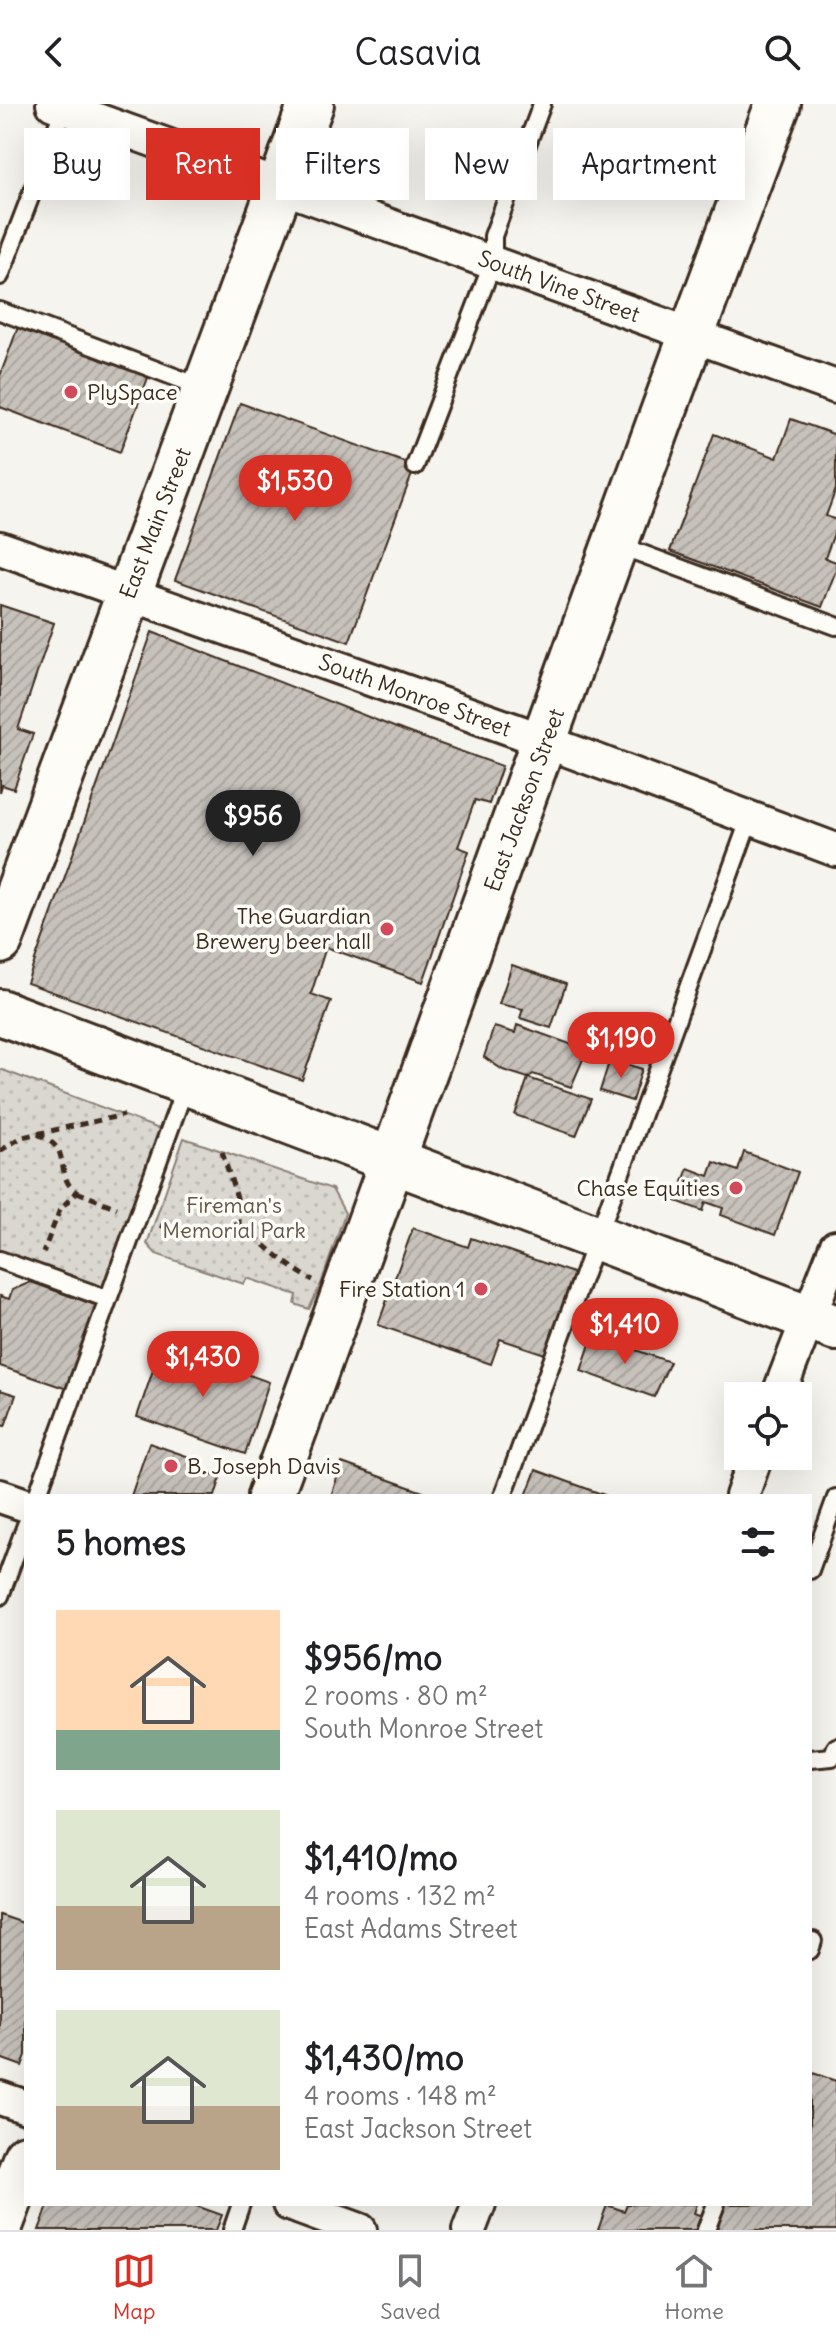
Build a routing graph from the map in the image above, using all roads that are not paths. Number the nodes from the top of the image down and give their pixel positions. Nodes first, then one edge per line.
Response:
1 (311, 104) edge
2 (542, 104) edge
3 (778, 104) edge
4 (61, 105) edge
5 (302, 128) edge
6 (276, 184) edge
7 (276, 200) edge
8 (320, 200) edge
9 (493, 262) junction
10 (0, 276) edge
11 (0, 311) edge
12 (691, 334) junction
13 (836, 387) edge
14 (206, 389) junction
15 (415, 466) dead end
16 (616, 547) junction
17 (0, 548) edge
18 (128, 593) junction
19 (836, 626) edge
20 (545, 742) junction
21 (750, 818) junction
22 (836, 850) edge
23 (0, 941) edge
24 (0, 1012) edge
25 (187, 1083) junction
26 (394, 1160) junction
27 (597, 1237) junction
28 (836, 1247) edge
29 (0, 1260) edge
30 (108, 1299) junction
31 (823, 1323) edge
32 (787, 1382) edge
33 (751, 1470) edge
34 (38, 1494) edge
35 (271, 1494) edge
36 (504, 1494) edge
37 (743, 1494) edge
38 (0, 1496) edge
39 (836, 1498) edge
40 (24, 1504) edge
41 (24, 1530) edge
42 (812, 1564) edge
43 (0, 1596) edge
44 (836, 1747) edge
45 (812, 1759) edge
46 (0, 2098) edge
47 (24, 2106) edge
48 (24, 2162) edge
49 (240, 2206) edge
50 (294, 2206) edge
51 (478, 2206) edge
52 (715, 2206) edge
53 (0, 2226) edge
54 (232, 2230) edge
55 (360, 2230) edge
56 (469, 2230) edge
57 (706, 2230) edge

1 - 5 main road, East Main Street
2 - 9 lane
3 - 12 main road, East Jackson Street
4 - 6 street, South Vine Street
4 - 10 lane
7 - 14 main road, East Main Street
8 - 9 street, South Vine Street
9 - 12 street, South Vine Street
9 - 15 lane
11 - 14 lane
12 - 13 street, South Vine Street
12 - 16 main road, East Jackson Street
14 - 18 main road, East Main Street
16 - 19 lane
16 - 20 main road, East Jackson Street
17 - 18 street, South Monroe Street
18 - 20 street, South Monroe Street
18 - 23 main road, East Main Street
20 - 21 street, South Monroe Street
20 - 26 main road, East Jackson Street
21 - 22 street, South Monroe Street
21 - 27 lane
24 - 25 main road
25 - 26 main road
25 - 30 lane
26 - 27 main road
26 - 35 main road, East Jackson Street
27 - 31 main road
27 - 36 lane
28 - 31 street
29 - 30 lane
30 - 34 lane
31 - 32 street
33 - 37 street
38 - 40 street
39 - 42 lane
41 - 43 lane
44 - 45 lane
46 - 47 street
48 - 53 main road
49 - 54 lane
50 - 55 street
51 - 56 street
52 - 57 lane

